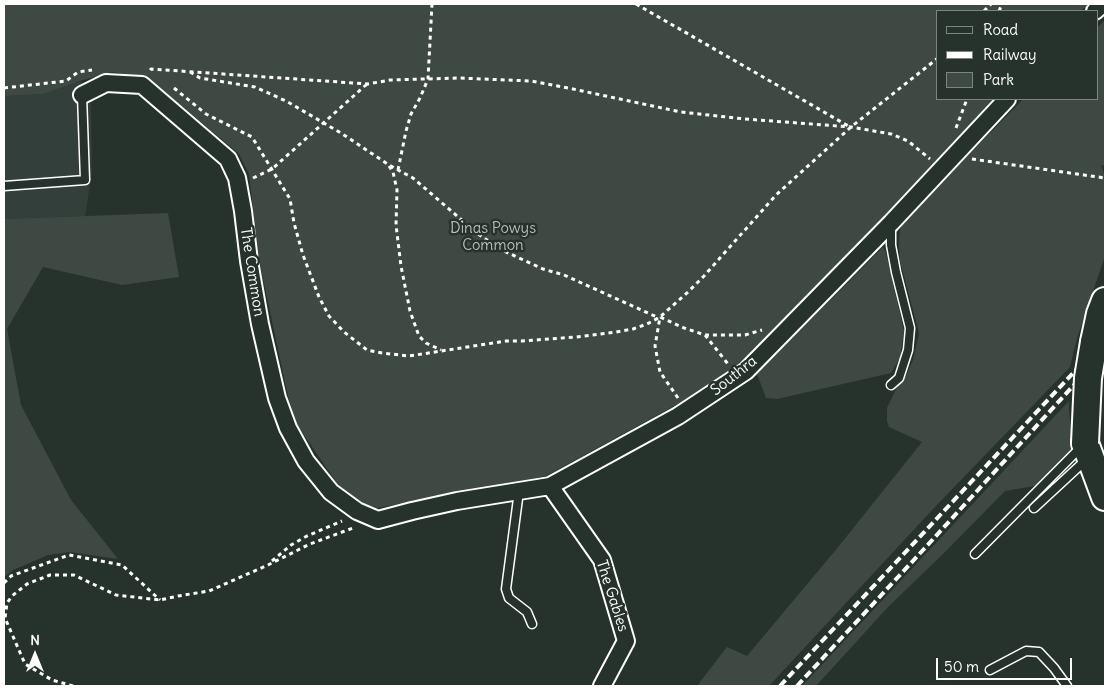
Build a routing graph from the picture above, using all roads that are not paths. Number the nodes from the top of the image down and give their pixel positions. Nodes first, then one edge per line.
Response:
1 (82, 95) joint
2 (1006, 100) edge
3 (4, 186) edge
4 (891, 223) junction
5 (1105, 301) edge
6 (891, 385) dead end
7 (1088, 450) junction
8 (550, 486) junction
9 (519, 491) junction
10 (1105, 497) edge
11 (1034, 508) dead end
12 (378, 520) joint
13 (975, 554) dead end
14 (532, 624) dead end
15 (990, 670) dead end
16 (602, 686) edge
17 (1067, 686) edge

1 - 3 lane
1 - 12 street, The Common
2 - 4 street, Southra
4 - 6 lane
4 - 8 street, Southra
5 - 7 main road, bridge
7 - 10 main road
7 - 11 lane
7 - 13 lane
8 - 9 street, Southra
8 - 16 street, The Gables
9 - 12 street, Southra
9 - 14 lane
15 - 17 lane

